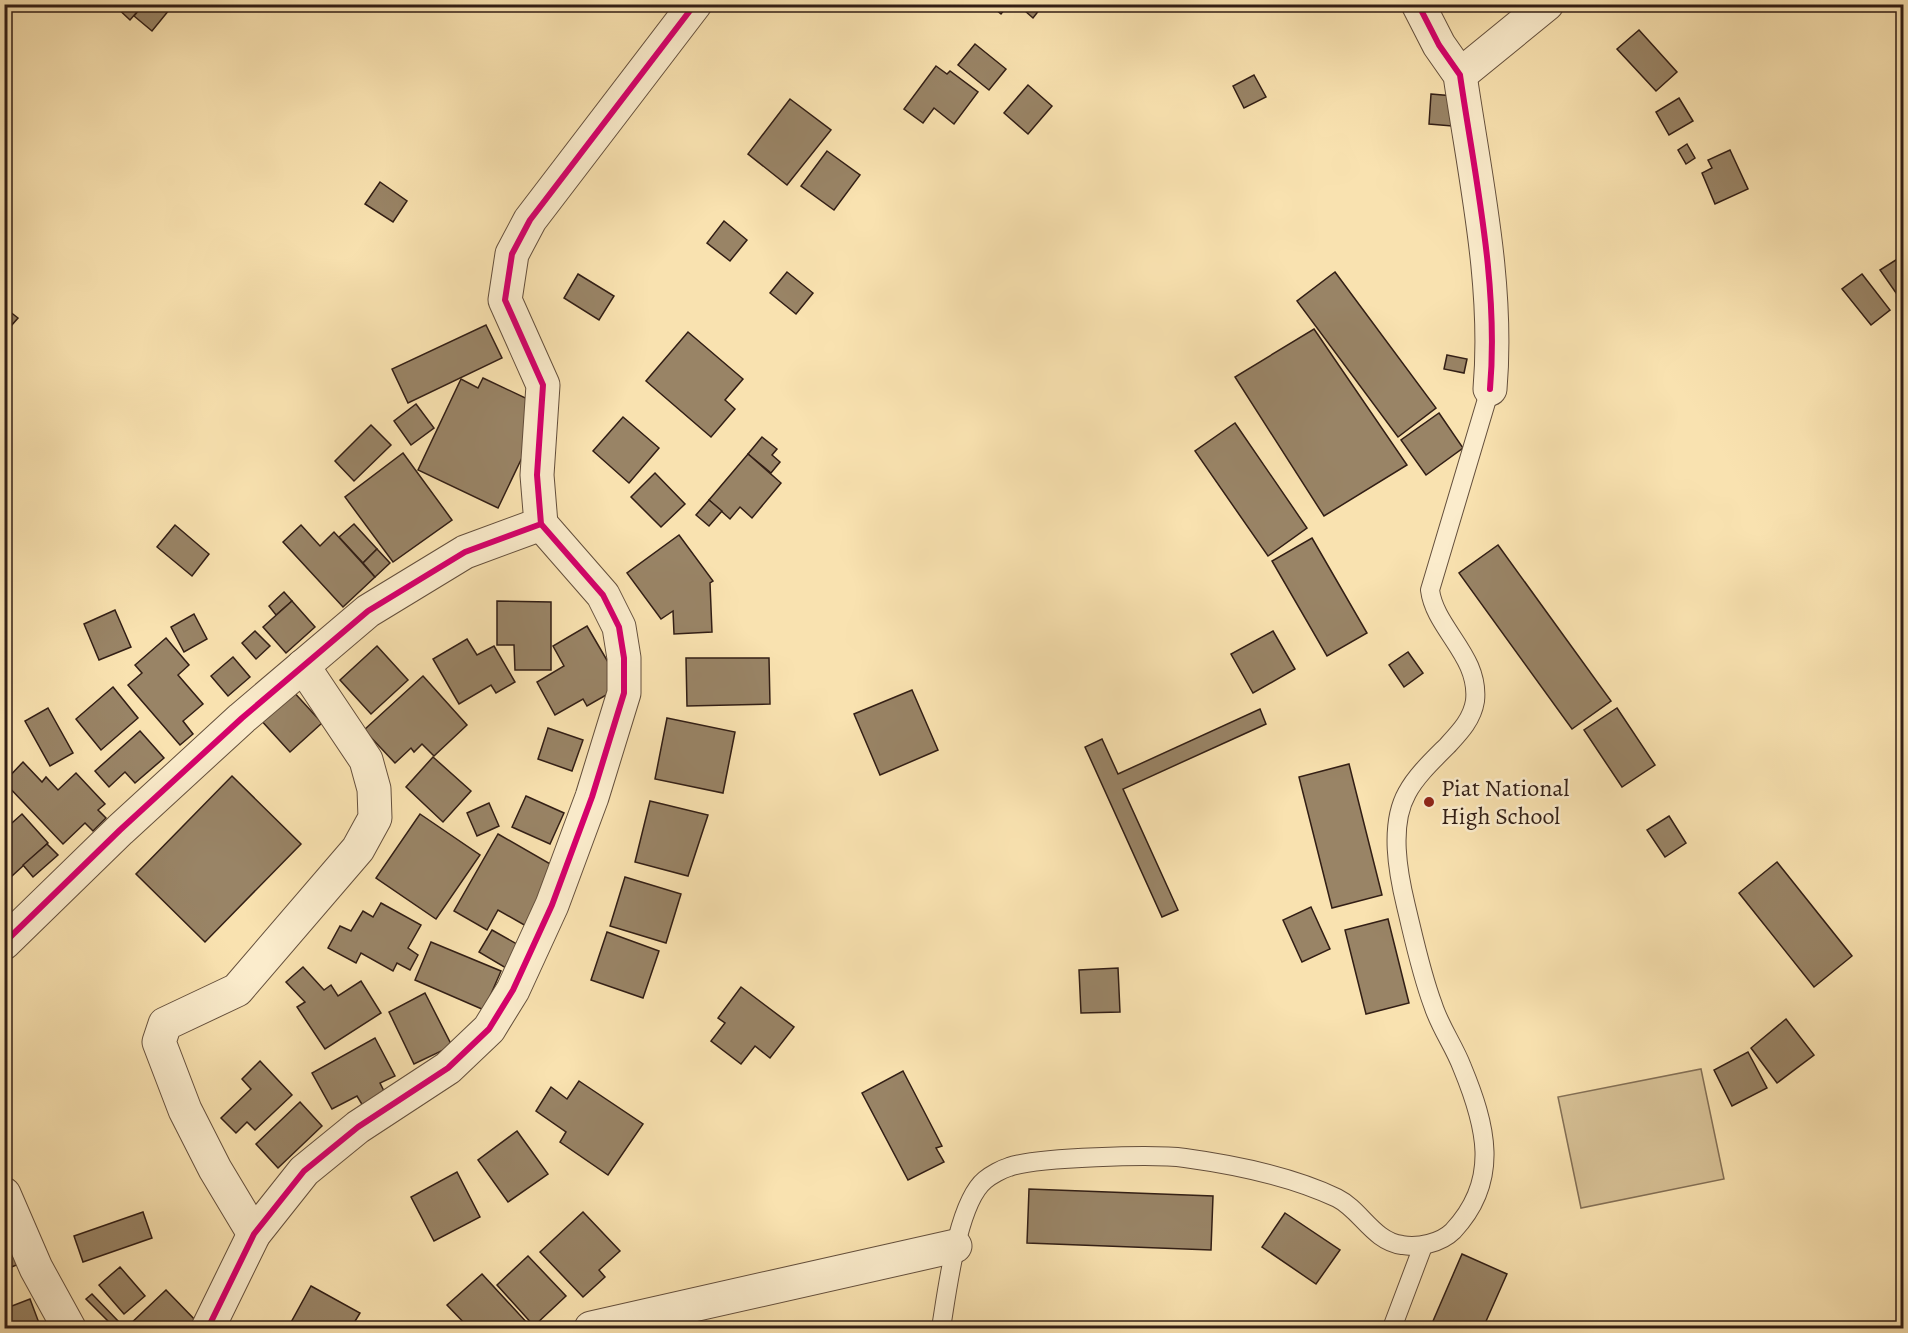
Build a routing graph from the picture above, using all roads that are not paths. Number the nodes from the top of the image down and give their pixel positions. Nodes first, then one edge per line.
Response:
1 (695, 4) edge
2 (1418, 4) edge
3 (1546, 4) edge
4 (1460, 75) junction
5 (1490, 389) joint
6 (541, 524) junction
7 (303, 666) junction
8 (4, 943) edge
9 (4, 1194) edge
10 (254, 1234) junction
11 (955, 1246) junction
12 (1423, 1246) junction
13 (69, 1329) edge
14 (208, 1329) edge
15 (591, 1329) edge
16 (941, 1329) edge
17 (1392, 1329) edge

1 - 6 street
2 - 4 street
3 - 4 street
4 - 5 street
5 - 12 lane
6 - 7 street
6 - 10 street
7 - 8 street
7 - 10 street
9 - 13 street
10 - 14 street
11 - 12 lane
11 - 15 street
11 - 16 lane
12 - 17 lane

